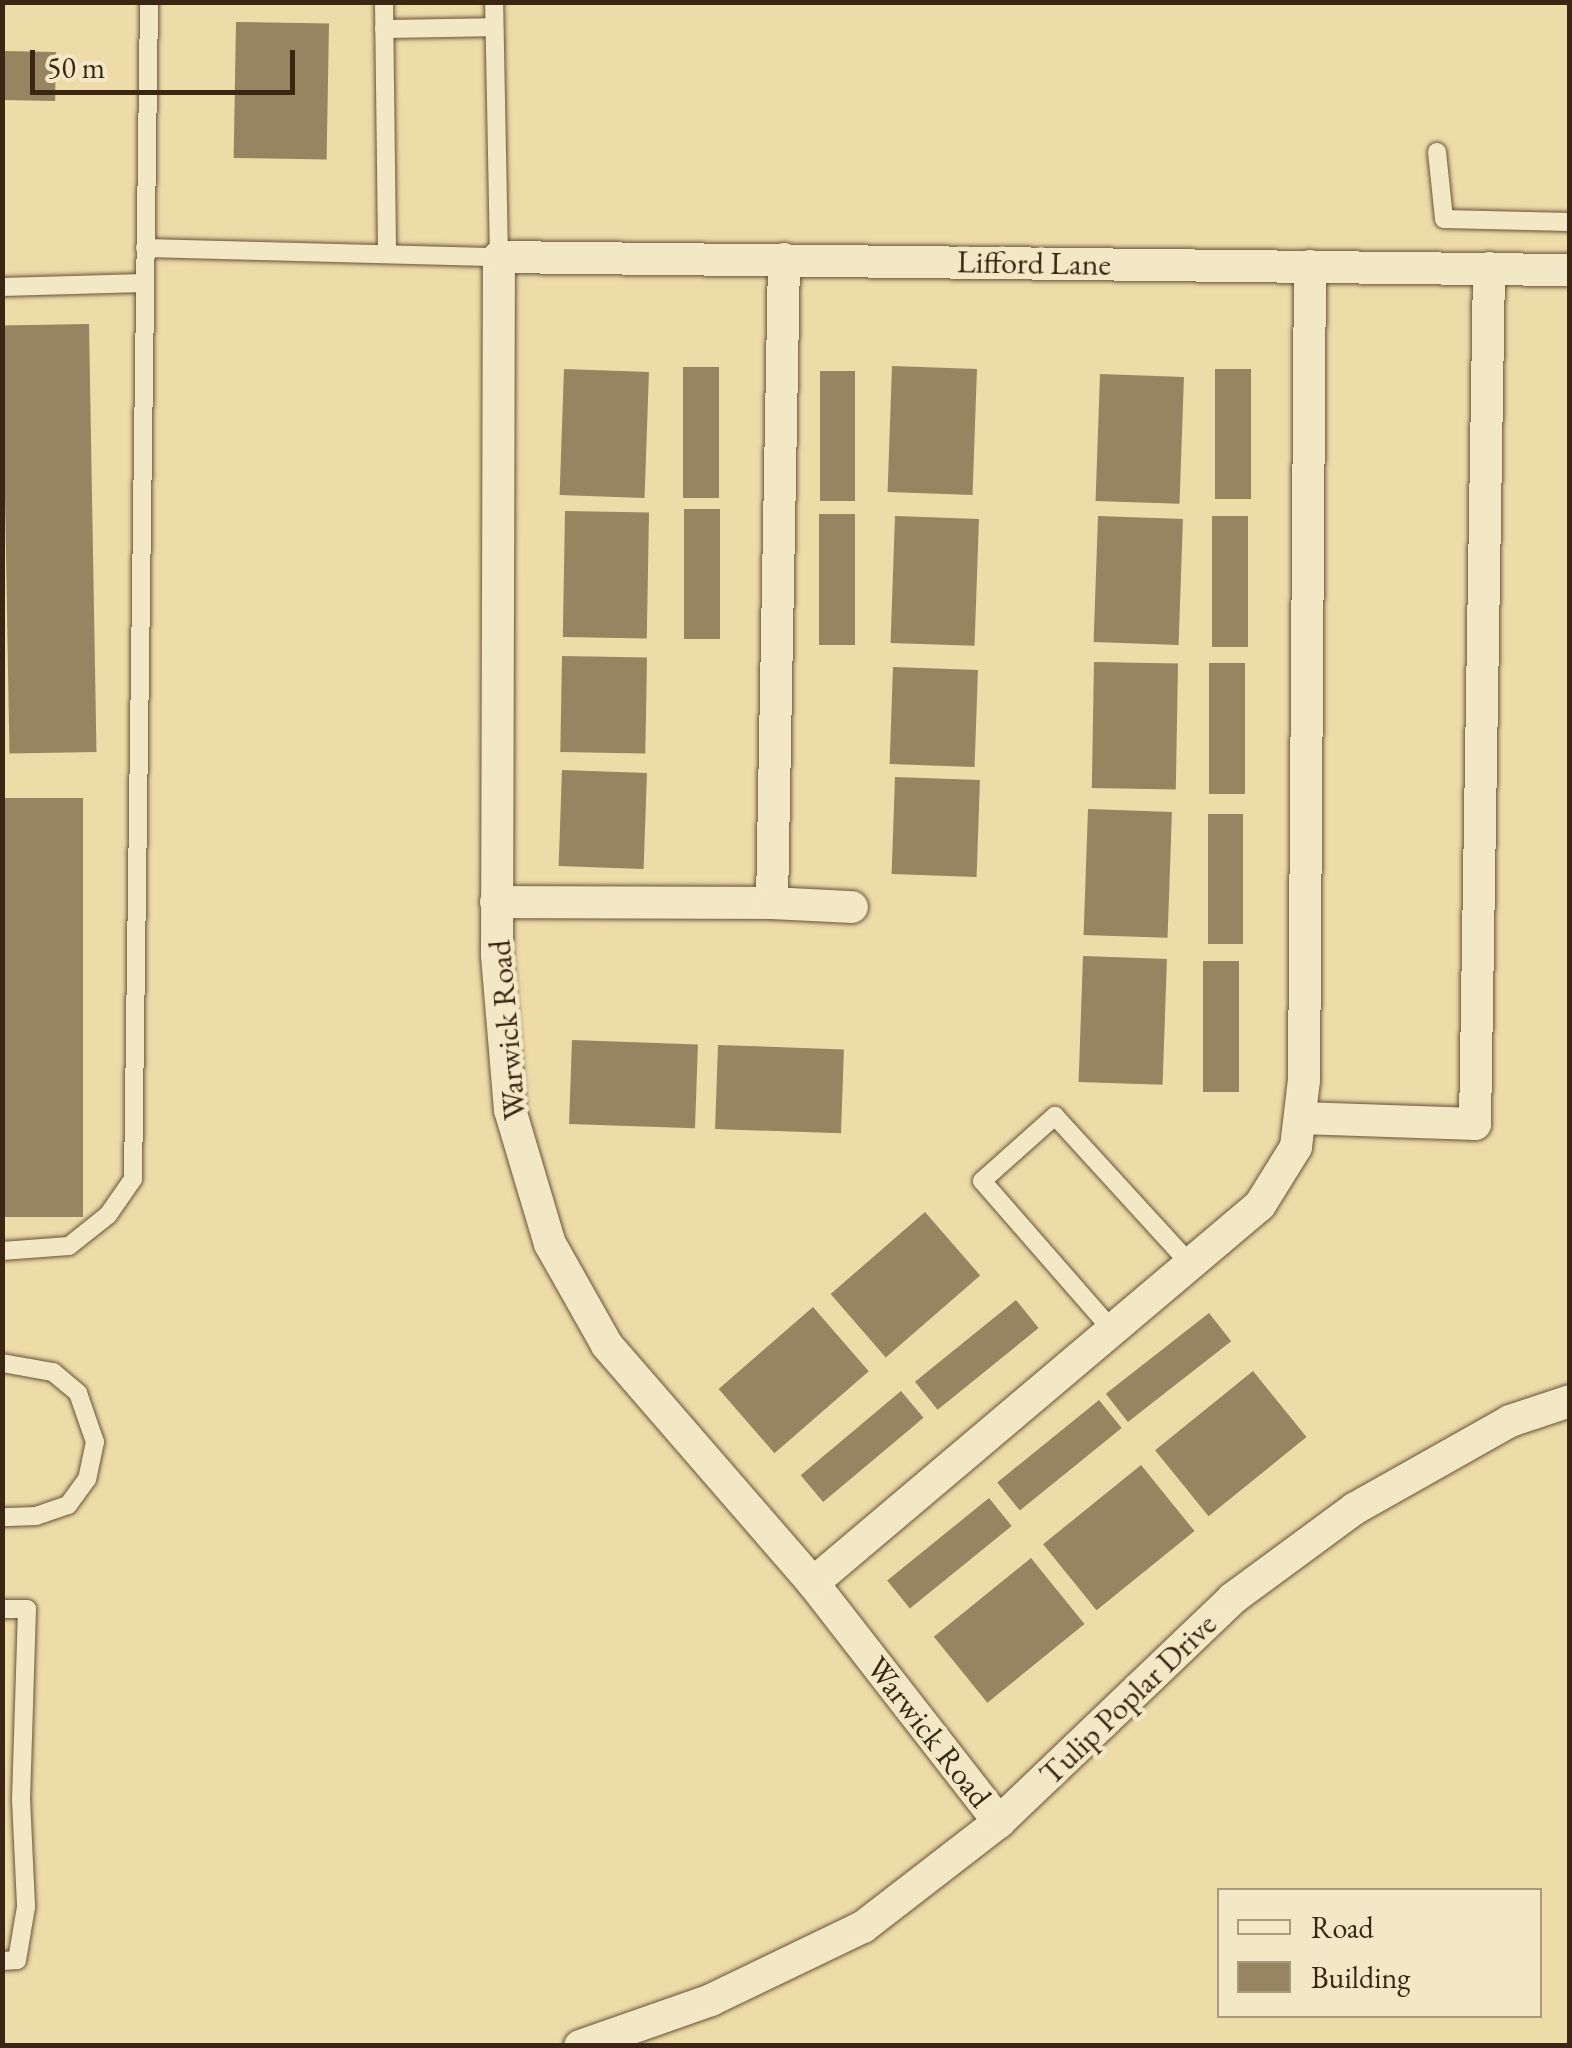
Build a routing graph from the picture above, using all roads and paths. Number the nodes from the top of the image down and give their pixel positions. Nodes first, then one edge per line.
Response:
1 (149, 2) edge
2 (384, 2) edge
3 (494, 2) edge
4 (494, 28) junction
5 (384, 29) junction
6 (1438, 152) dead end
7 (1570, 222) edge
8 (145, 248) junction
9 (387, 254) junction
10 (499, 257) junction
11 (784, 259) junction
12 (1310, 266) junction
13 (1489, 268) junction
14 (1570, 270) edge
15 (144, 283) junction
16 (2, 287) edge
17 (496, 902) junction
18 (772, 903) junction
19 (852, 907) dead end
20 (1302, 1118) junction
21 (2, 1250) edge
22 (1191, 1265) junction
23 (1113, 1331) junction
24 (2, 1363) edge
25 (1570, 1401) edge
26 (2, 1516) edge
27 (813, 1583) junction
28 (2, 1609) edge
29 (12, 1800) edge
30 (999, 1822) junction
31 (2, 1960) edge
32 (580, 2046) edge

1 - 8 lane
2 - 5 lane
3 - 4 lane
4 - 5 lane
4 - 10 lane
5 - 9 lane
6 - 7 lane
8 - 9 lane
8 - 15 lane
9 - 10 lane
10 - 11 street, Lifford Lane
10 - 17 street, Warwick Road
11 - 12 street, Lifford Lane
11 - 18 street
12 - 13 street, Lifford Lane
12 - 20 street
13 - 14 street, Lifford Lane
13 - 20 street
15 - 16 lane
15 - 21 lane
17 - 18 street
17 - 27 street, Warwick Road
18 - 19 street
20 - 22 street
22 - 23 street
22 - 23 lane
23 - 27 street
24 - 26 lane
25 - 30 street, Tulip Poplar Drive
27 - 30 street, Warwick Road
28 - 29 lane
29 - 31 lane
30 - 32 street, Tulip Poplar Drive

